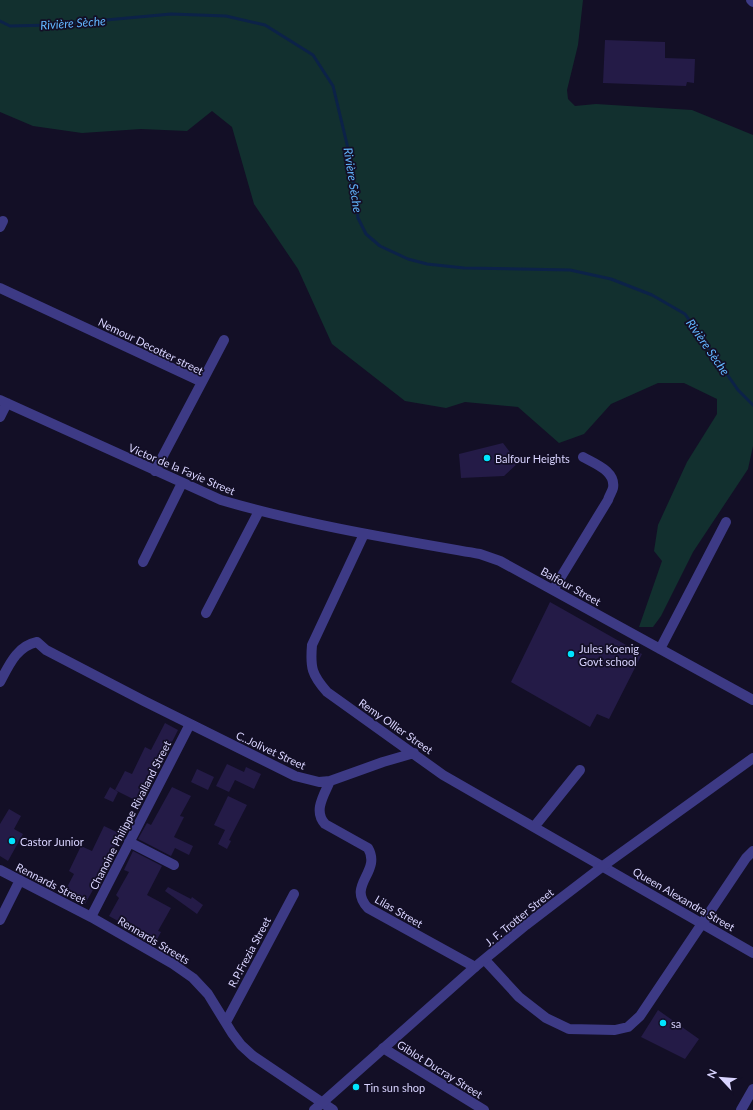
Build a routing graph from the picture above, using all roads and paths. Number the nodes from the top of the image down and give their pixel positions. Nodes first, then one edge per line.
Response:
1 (0, 288) edge
2 (224, 340) dead end
3 (202, 382) junction
4 (4, 401) edge
5 (0, 417) edge
6 (583, 457) dead end
7 (155, 471) junction
8 (182, 483) junction
9 (259, 511) junction
10 (726, 522) dead end
11 (364, 534) junction
12 (143, 562) dead end
13 (554, 590) junction
14 (206, 614) dead end
15 (660, 649) junction
16 (0, 682) edge
17 (753, 700) edge
18 (190, 724) junction
19 (414, 753) junction
20 (753, 758) edge
21 (580, 770) dead end
22 (330, 781) junction
23 (534, 827) junction
24 (129, 842) junction
25 (751, 857) edge
26 (174, 865) dead end
27 (603, 866) junction
28 (0, 870) edge
29 (20, 880) junction
30 (294, 894) dead end
31 (91, 917) junction
32 (0, 920) edge
33 (702, 923) junction
34 (753, 953) edge
35 (484, 960) junction
36 (476, 967) junction
37 (226, 1022) junction
38 (383, 1048) junction
39 (753, 1089) edge
40 (322, 1103) junction
41 (314, 1110) edge
42 (333, 1110) edge
43 (484, 1110) edge
44 (742, 1110) edge

1 - 3 street, Nemour Decotter street
2 - 3 street
3 - 7 street, Nemour Decotter street
4 - 5 street
4 - 7 street, Victor de la Fayie Street
6 - 13 street
7 - 8 street, Victor de la Fayie Street
8 - 9 street, Victor de la Fayie Street
8 - 12 street
9 - 11 street, Victor de la Fayie Street
9 - 14 street
10 - 15 street
11 - 13 street, Balfour Street
11 - 19 street, Remy Ollier Street
13 - 15 street, Balfour Street
15 - 17 street, Balfour Street
16 - 18 street, C..Jolivet Street
18 - 22 street, C..Jolivet Street
18 - 24 street, Chanoine Philippe Rivalland Street
19 - 22 street, C..Jolivet Street
19 - 23 street, Remy Ollier Street
20 - 27 street, J. F. Trotter Street
21 - 23 street
22 - 36 street, Lilas Street
23 - 27 street, Remy Ollier Street
24 - 26 street
24 - 31 street, Chanoine Philippe Rivalland Street
25 - 33 street
27 - 33 street, Queen Alexandra Street
27 - 35 street, J. F. Trotter Street
28 - 29 street, Rennards Street
29 - 31 street, Rennards Street
29 - 32 street
30 - 37 street, R.P.Frezia Street
31 - 37 street, Rennards Streets
33 - 34 street, Queen Alexandra Street
33 - 35 street
35 - 36 street, J. F. Trotter Street
36 - 38 street, J. F. Trotter Street
37 - 40 street, Rennards Streets
38 - 40 street, J. F. Trotter Street
38 - 43 street, Giblot Ducray Street
39 - 44 street
40 - 41 street, J. F. Trotter Street
40 - 42 street, Rennards Streets

